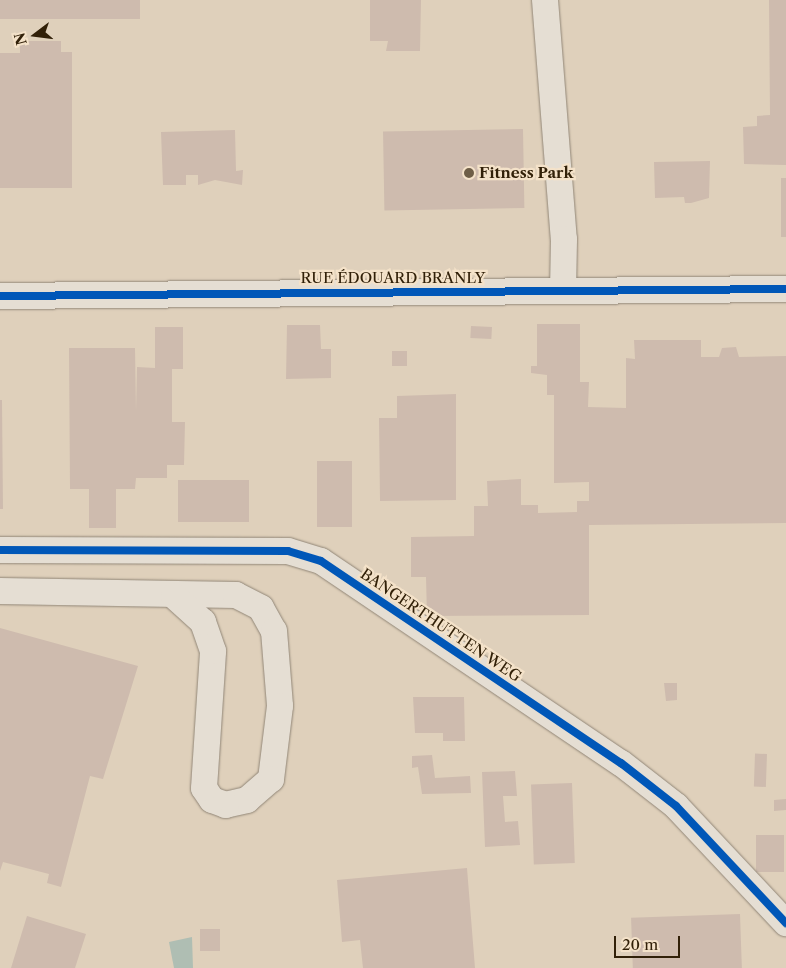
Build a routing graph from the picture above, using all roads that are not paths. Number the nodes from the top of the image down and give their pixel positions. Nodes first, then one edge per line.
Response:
1 (545, 0) edge
2 (786, 289) edge
3 (563, 291) junction
4 (0, 296) edge
5 (0, 550) edge
6 (0, 591) edge
7 (174, 596) junction
8 (786, 923) edge

1 - 3 street
2 - 3 street, RUE ÉDOUARD BRANLY
3 - 4 street, RUE ÉDOUARD BRANLY
5 - 8 street, BANGERTHUTTEN WEG
6 - 7 street
7 - 7 street

